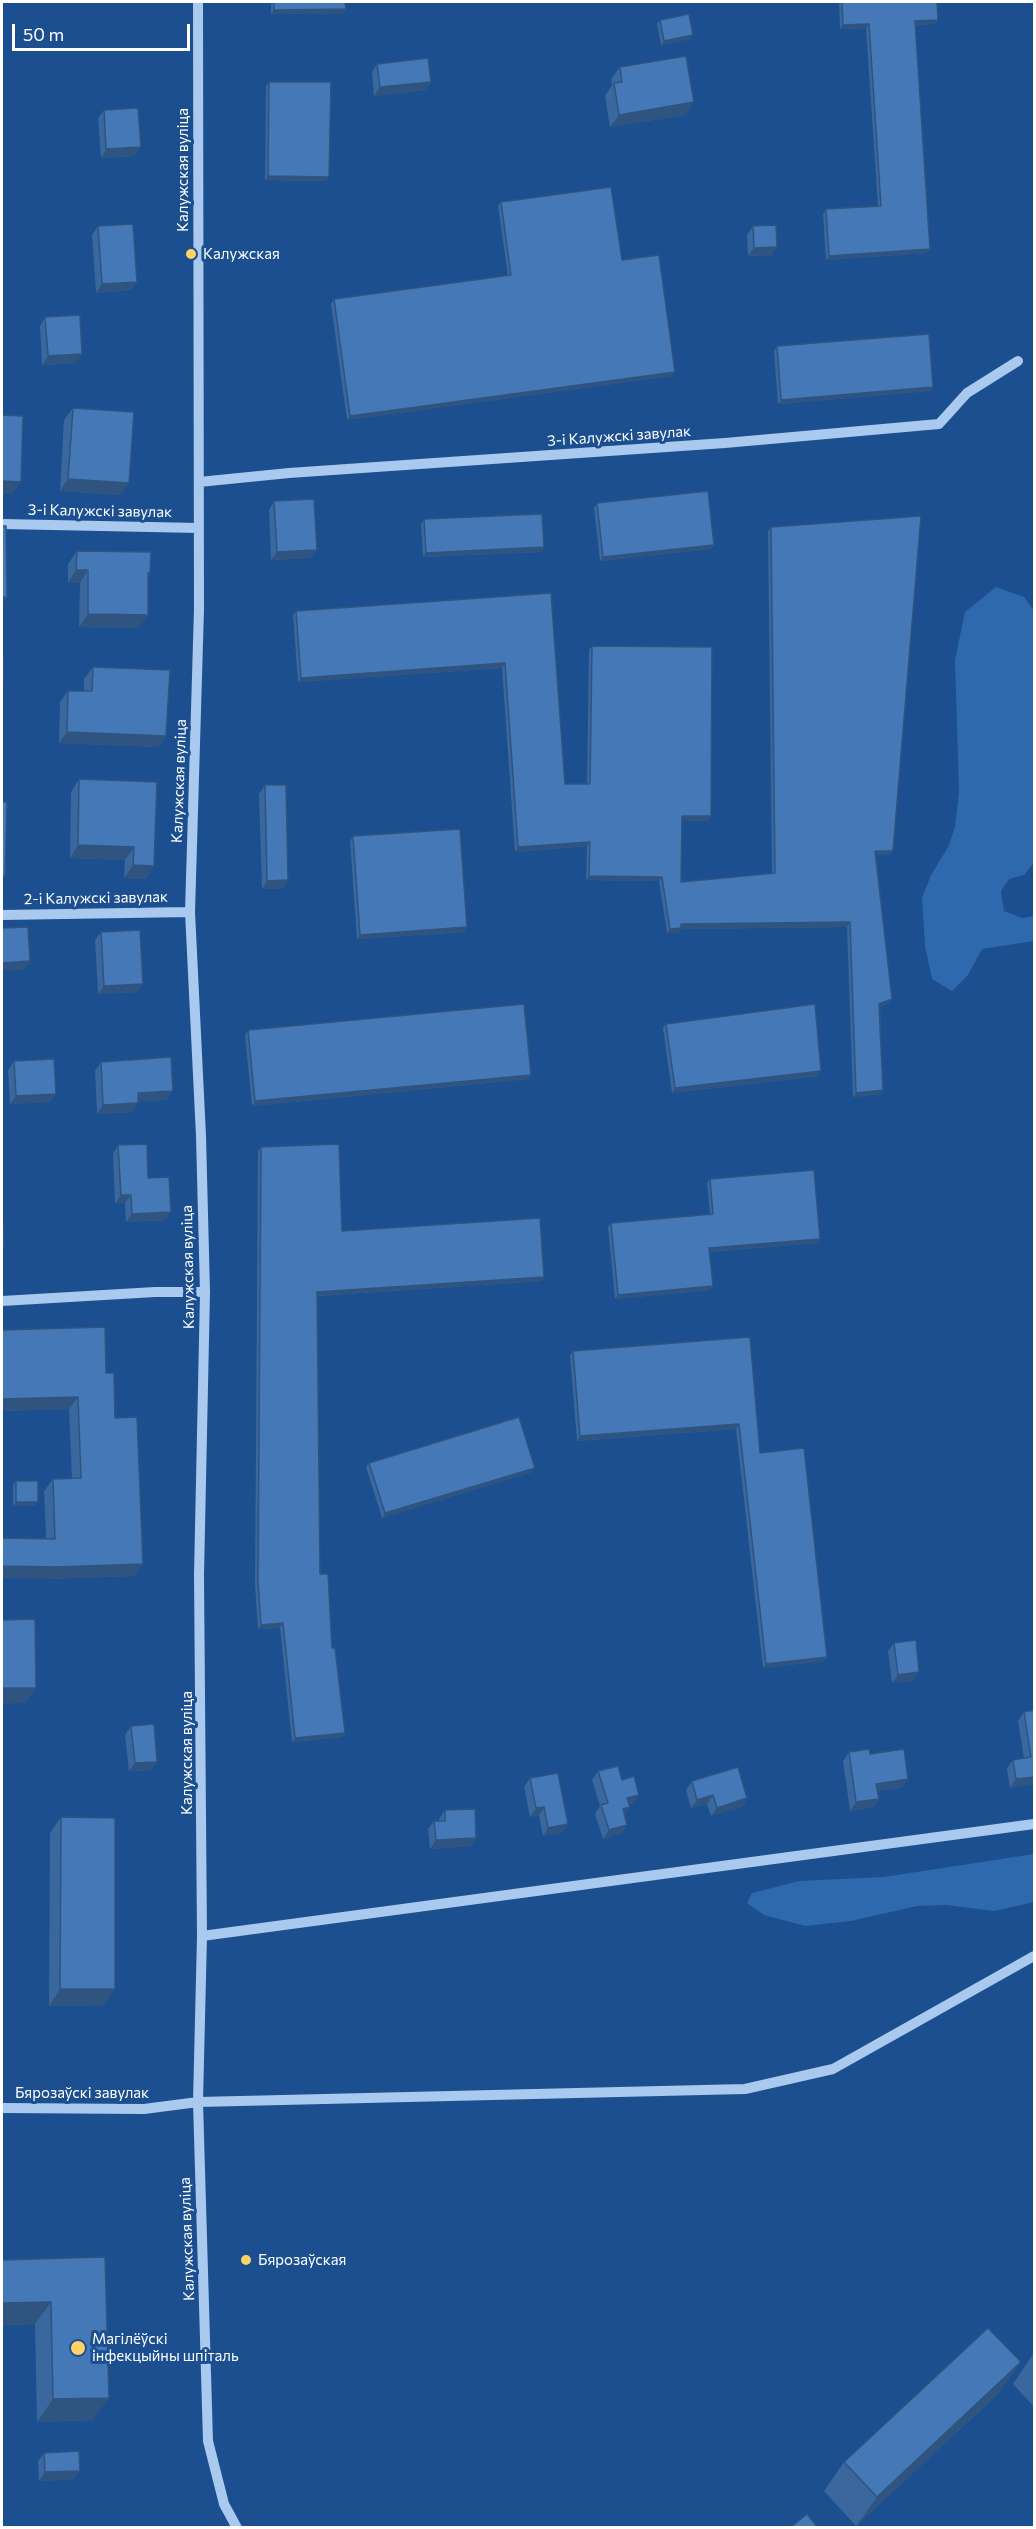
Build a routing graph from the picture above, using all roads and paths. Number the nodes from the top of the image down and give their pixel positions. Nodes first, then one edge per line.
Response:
1 (198, 2) edge
2 (1018, 361) dead end
3 (199, 483) junction
4 (2, 524) edge
5 (199, 528) junction
6 (190, 912) junction
7 (2, 915) edge
8 (205, 1292) junction
9 (2, 1301) edge
10 (1035, 1824) edge
11 (202, 1936) junction
12 (1035, 1956) edge
13 (198, 2102) junction
14 (2, 2108) edge
15 (237, 2528) edge

1 - 3 street, Калужская вуліца
2 - 3 street, 3-і Калужскі завулак
3 - 5 street, Калужская вуліца
4 - 5 street, 3-і Калужскі завулак
5 - 6 street, Калужская вуліца
6 - 7 street, 2-і Калужскі завулак
6 - 8 street, Калужская вуліца
8 - 9 street
8 - 11 street, Калужская вуліца
10 - 11 street
11 - 13 street, Калужская вуліца
12 - 13 street, Бярозаўскі завулак
13 - 14 street, Бярозаўскі завулак
13 - 15 street, Калужская вуліца

